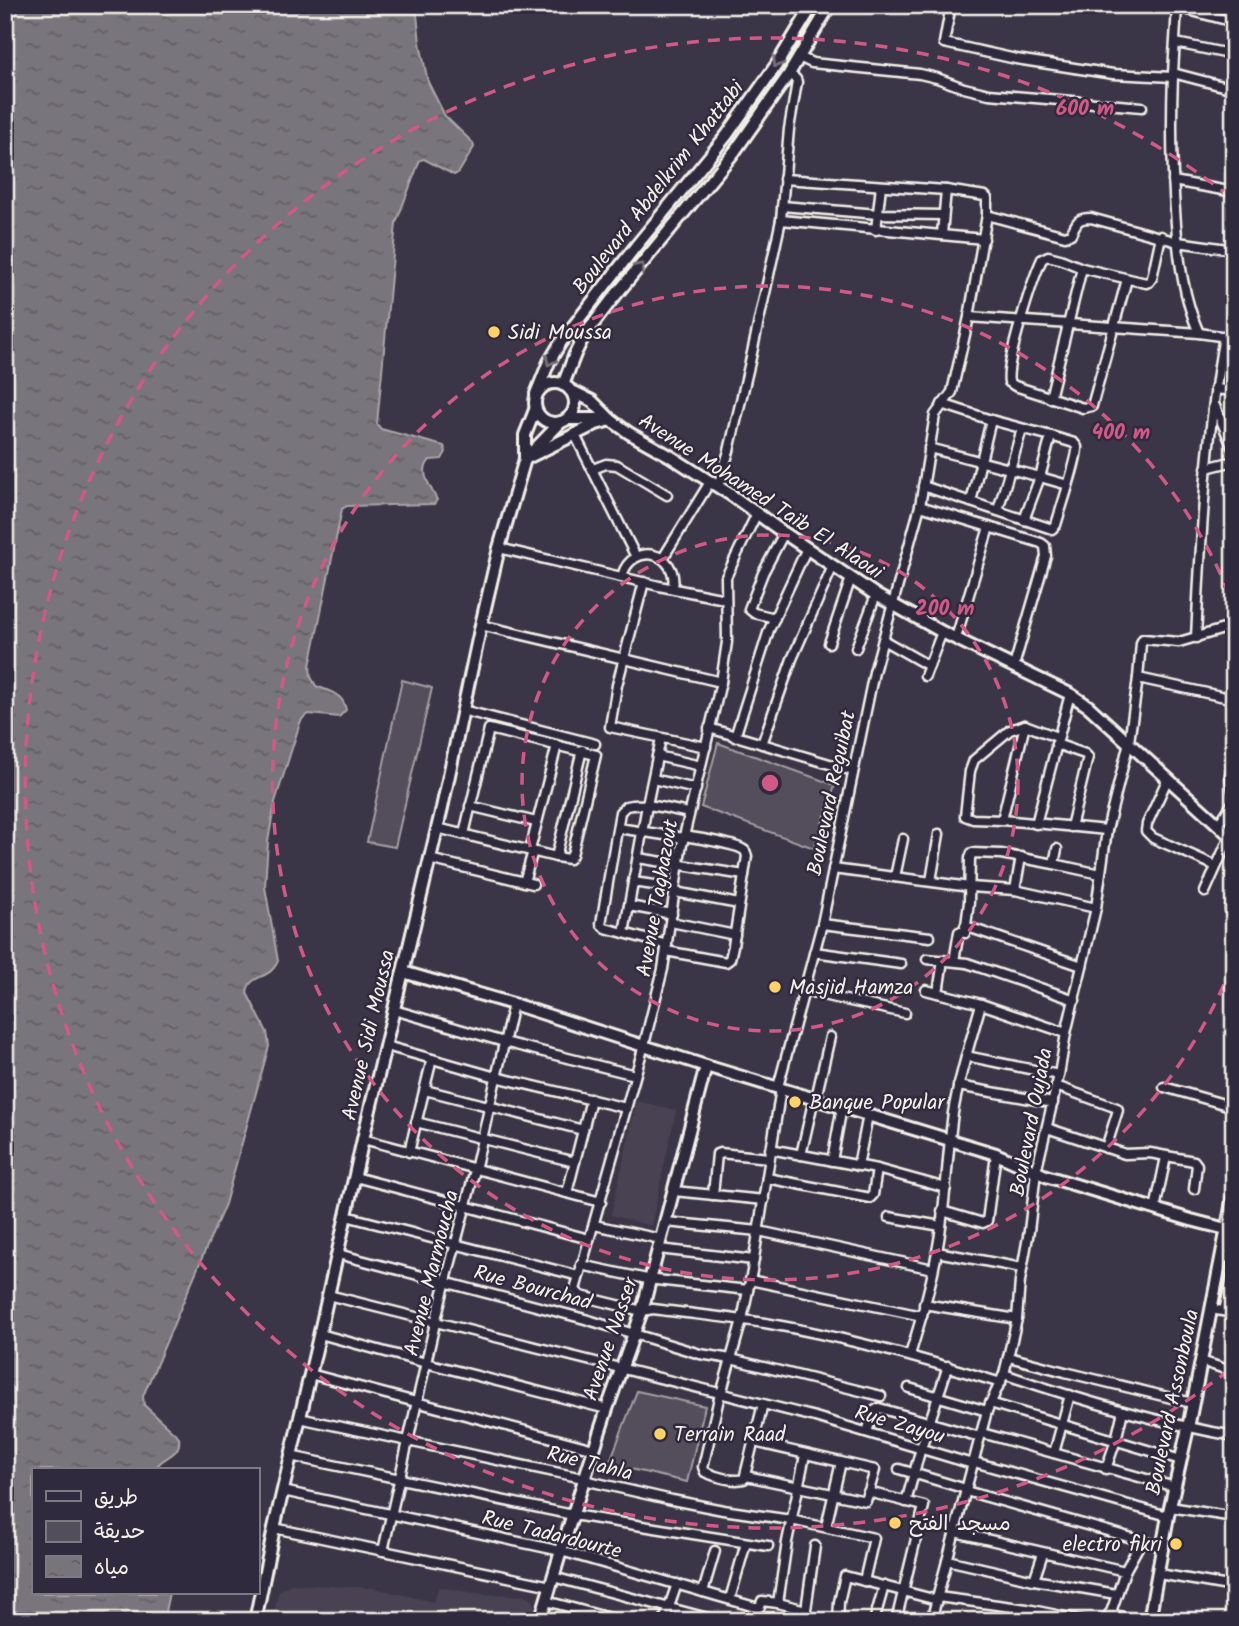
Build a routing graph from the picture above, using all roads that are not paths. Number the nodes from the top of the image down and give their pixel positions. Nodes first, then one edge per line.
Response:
1 (813, 5) edge
2 (830, 5) edge
3 (951, 5) edge
4 (1177, 6) edge
5 (1234, 22) edge
6 (1176, 43) junction
7 (1234, 55) edge
8 (799, 57) junction
9 (789, 74) junction
10 (1173, 75) junction
11 (1234, 89) edge
12 (1142, 107) dead end
13 (784, 179) junction
14 (1173, 181) junction
15 (881, 186) junction
16 (946, 190) junction
17 (1234, 192) edge
18 (782, 206) junction
19 (878, 214) junction
20 (943, 215) junction
21 (987, 215) junction
22 (781, 220) junction
23 (876, 230) junction
24 (942, 234) junction
25 (1161, 236) junction
26 (984, 239) junction
27 (1178, 242) junction
28 (1234, 250) edge
29 (1082, 268) junction
30 (1128, 279) junction
31 (607, 284) junction
32 (618, 292) junction
33 (969, 317) junction
34 (1021, 321) junction
35 (1068, 324) junction
36 (1114, 328) junction
37 (1199, 333) junction
38 (1224, 336) junction
39 (1234, 338) edge
40 (567, 387) junction
41 (1215, 389) junction
42 (1234, 391) edge
43 (536, 394) junction
44 (1050, 398) junction
45 (1214, 403) junction
46 (942, 404) junction
47 (535, 410) junction
48 (611, 420) junction
49 (991, 420) junction
50 (564, 421) junction
51 (1022, 429) junction
52 (575, 435) junction
53 (1051, 436) junction
54 (1231, 438) edge
55 (929, 448) junction
56 (1234, 451) edge
57 (525, 459) junction
58 (1234, 461) edge
59 (980, 462) junction
60 (1206, 468) junction
61 (593, 469) junction
62 (1009, 469) junction
63 (1040, 477) junction
64 (714, 484) junction
65 (1068, 485) junction
66 (923, 486) junction
67 (667, 495) dead end
68 (971, 502) junction
69 (920, 506) junction
70 (998, 510) junction
71 (757, 513) junction
72 (1024, 520) junction
73 (989, 527) junction
74 (784, 533) junction
75 (499, 548) junction
76 (807, 548) junction
77 (636, 557) junction
78 (663, 558) junction
79 (833, 566) junction
80 (622, 576) junction
81 (851, 578) junction
82 (644, 582) junction
83 (673, 588) junction
84 (876, 595) junction
85 (725, 599) junction
86 (892, 604) junction
87 (775, 618) junction
88 (481, 625) junction
89 (1234, 626) edge
90 (942, 632) junction
91 (956, 638) junction
92 (1196, 638) junction
93 (883, 640) junction
94 (829, 643) dead end
95 (856, 648) dead end
96 (624, 660) junction
97 (929, 666) junction
98 (1014, 666) junction
99 (925, 676) dead end
100 (1138, 678) junction
101 (721, 682) junction
102 (1070, 694) junction
103 (1234, 699) edge
104 (462, 710) junction
105 (1025, 725) junction
106 (709, 728) junction
107 (735, 737) junction
108 (661, 738) junction
109 (1057, 741) junction
110 (1129, 742) junction
111 (557, 744) junction
112 (595, 744) dead end
113 (762, 744) junction
114 (706, 747) junction
115 (582, 750) junction
116 (657, 756) junction
117 (1234, 757) edge
118 (701, 766) junction
119 (853, 771) junction
120 (1168, 778) junction
121 (653, 779) junction
122 (695, 789) junction
123 (1234, 794) edge
124 (1234, 801) edge
125 (647, 805) junction
126 (470, 806) junction
127 (689, 813) junction
128 (1002, 820) junction
129 (536, 822) junction
130 (1036, 824) junction
131 (1217, 825) junction
132 (1071, 827) junction
133 (437, 828) junction
134 (618, 828) junction
135 (1107, 830) junction
136 (643, 831) junction
137 (464, 834) junction
138 (939, 834) dead end
139 (684, 837) junction
140 (1232, 838) edge
141 (903, 839) dead end
142 (1057, 849) dead end
143 (531, 850) junction
144 (556, 857) junction
145 (1021, 857) junction
146 (638, 858) junction
147 (429, 859) junction
148 (679, 863) junction
149 (1054, 864) junction
150 (1216, 866) junction
151 (833, 869) junction
152 (1100, 874) junction
153 (744, 875) junction
154 (895, 877) junction
155 (931, 881) junction
156 (633, 882) junction
157 (970, 887) junction
158 (675, 890) junction
159 (1015, 891) junction
160 (1205, 892) dead end
161 (739, 904) junction
162 (629, 906) junction
163 (1096, 908) junction
164 (671, 918) junction
165 (821, 925) junction
166 (965, 926) junction
167 (624, 933) junction
168 (735, 935) junction
169 (930, 937) dead end
170 (667, 948) junction
171 (814, 952) junction
172 (927, 959) dead end
173 (943, 960) junction
174 (954, 961) junction
175 (901, 964) dead end
176 (1082, 966) junction
177 (403, 972) junction
178 (926, 990) dead end
179 (804, 991) junction
180 (938, 993) junction
181 (1075, 1000) junction
182 (513, 1004) junction
183 (981, 1004) junction
184 (394, 1010) junction
185 (905, 1013) dead end
186 (1066, 1033) junction
187 (830, 1037) dead end
188 (503, 1042) junction
189 (644, 1045) junction
190 (386, 1046) junction
191 (967, 1056) junction
192 (432, 1059) junction
193 (706, 1066) junction
194 (635, 1075) junction
195 (1059, 1075) junction
196 (496, 1077) junction
197 (958, 1086) junction
198 (1056, 1086) junction
199 (1164, 1087) dead end
200 (779, 1088) junction
201 (425, 1090) junction
202 (815, 1098) junction
203 (591, 1099) junction
204 (1053, 1103) junction
205 (490, 1107) junction
206 (842, 1107) junction
207 (1234, 1107) edge
208 (626, 1108) junction
209 (868, 1115) junction
210 (416, 1122) junction
211 (1047, 1128) junction
212 (583, 1130) junction
213 (363, 1139) junction
214 (482, 1139) junction
215 (951, 1140) junction
216 (1106, 1148) junction
217 (409, 1152) junction
218 (770, 1154) junction
219 (996, 1154) junction
220 (801, 1156) junction
221 (1166, 1157) junction
222 (832, 1161) junction
223 (575, 1162) junction
224 (858, 1166) junction
225 (877, 1169) junction
226 (475, 1170) junction
227 (1036, 1172) junction
228 (355, 1177) junction
229 (767, 1178) junction
230 (946, 1188) junction
231 (1194, 1189) dead end
232 (674, 1191) junction
233 (1234, 1192) edge
234 (567, 1193) junction
235 (713, 1195) junction
236 (764, 1200) junction
237 (601, 1202) junction
238 (465, 1206) junction
239 (1155, 1209) junction
240 (942, 1211) junction
241 (346, 1216) junction
242 (889, 1217) dead end
243 (666, 1222) junction
244 (594, 1225) junction
245 (941, 1226) junction
246 (1226, 1229) junction
247 (760, 1231) junction
248 (589, 1239) junction
249 (455, 1243) junction
250 (660, 1244) junction
251 (937, 1252) junction
252 (338, 1254) junction
253 (1222, 1255) junction
254 (1234, 1259) edge
255 (754, 1260) junction
256 (582, 1265) junction
257 (1022, 1268) junction
258 (933, 1269) junction
259 (1234, 1269) edge
260 (579, 1276) junction
261 (651, 1279) junction
262 (750, 1280) junction
263 (445, 1282) junction
264 (748, 1290) junction
265 (328, 1296) junction
266 (925, 1304) junction
267 (1211, 1309) junction
268 (642, 1311) junction
269 (1224, 1311) junction
270 (1234, 1313) edge
271 (922, 1316) junction
272 (741, 1320) junction
273 (1017, 1320) junction
274 (435, 1323) junction
275 (320, 1334) junction
276 (634, 1334) junction
277 (910, 1355) junction
278 (1009, 1357) junction
279 (732, 1359) junction
280 (1201, 1361) junction
281 (426, 1363) junction
282 (948, 1366) junction
283 (621, 1368) junction
284 (1234, 1372) edge
285 (310, 1374) junction
286 (1004, 1374) junction
287 (1001, 1383) junction
288 (909, 1388) dead end
289 (720, 1394) junction
290 (1070, 1395) junction
291 (881, 1396) dead end
292 (937, 1397) junction
293 (1192, 1403) junction
294 (417, 1404) junction
295 (763, 1404) junction
296 (989, 1407) junction
297 (607, 1409) junction
298 (1122, 1411) junction
299 (299, 1418) junction
300 (930, 1423) junction
301 (1062, 1424) junction
302 (1188, 1428) junction
303 (867, 1432) junction
304 (981, 1435) junction
305 (1234, 1436) edge
306 (408, 1440) junction
307 (1116, 1440) junction
308 (754, 1442) junction
309 (921, 1448) junction
310 (594, 1449) junction
311 (1054, 1453) junction
312 (805, 1454) junction
313 (290, 1456) junction
314 (1181, 1460) junction
315 (841, 1462) junction
316 (974, 1462) junction
317 (899, 1469) dead end
318 (1106, 1469) junction
319 (913, 1474) junction
320 (747, 1476) junction
321 (399, 1478) junction
322 (584, 1480) junction
323 (797, 1487) junction
324 (1175, 1487) junction
325 (966, 1490) junction
326 (282, 1491) junction
327 (868, 1492) junction
328 (833, 1493) junction
329 (906, 1502) junction
330 (1169, 1512) junction
331 (391, 1515) junction
332 (573, 1515) junction
333 (1234, 1517) edge
334 (791, 1520) junction
335 (827, 1527) junction
336 (274, 1528) junction
337 (955, 1532) junction
338 (1142, 1540) junction
339 (746, 1542) junction
340 (768, 1546) dead end
341 (815, 1546) dead end
342 (1164, 1547) junction
343 (715, 1550) dead end
344 (383, 1551) junction
345 (561, 1551) junction
346 (1043, 1553) junction
347 (947, 1560) junction
348 (1125, 1571) junction
349 (1159, 1574) junction
350 (1034, 1580) junction
351 (552, 1581) junction
352 (864, 1581) junction
353 (677, 1584) junction
354 (884, 1586) junction
355 (1234, 1587) edge
356 (903, 1591) junction
357 (703, 1592) junction
358 (1116, 1594) junction
359 (730, 1599) junction
360 (937, 1599) junction
361 (546, 1601) junction
362 (778, 1603) junction
363 (669, 1607) junction
364 (1109, 1617) edge
365 (255, 1621) edge
366 (540, 1621) edge
367 (621, 1621) edge
368 (664, 1621) edge
369 (719, 1621) edge
370 (838, 1621) edge
371 (874, 1621) edge
372 (896, 1621) edge
373 (931, 1621) edge
374 (1086, 1621) edge
375 (1147, 1621) edge

1 -> 31 street, Boulevard Abdelkrim Khattabi
2 - 8 street, Boulevard Abdelkrim Khattabi
3 - 10 street
4 - 5 street
4 - 6 street
6 - 7 street
6 - 10 street
8 - 9 street, Boulevard Abdelkrim Khattabi
8 - 12 street
9 - 13 street
32 -> 9 street, Boulevard Abdelkrim Khattabi
10 - 11 street
10 - 14 street
13 - 15 street
13 - 18 street
14 - 17 street
14 - 27 street
15 - 16 street
15 - 19 street
16 - 20 street
16 - 21 street
18 - 19 street
18 - 22 street
19 - 20 street
19 - 23 street
20 - 24 street
21 - 25 street
21 - 26 street, Boulevard Reguibat
22 - 23 street
22 - 64 street
23 - 24 street
24 - 26 street
25 - 27 street
25 - 30 street
26 - 33 street, Boulevard Reguibat
27 - 28 street
27 - 37 street
29 - 30 street
29 - 34 street
29 - 35 street
30 - 36 street
31 - 32 street
31 -> 43 street, Boulevard Abdelkrim Khattabi
32 - 40 street, Boulevard Abdelkrim Khattabi
33 - 34 street
33 - 46 street, Boulevard Reguibat
34 - 35 street
34 - 44 street
35 - 36 street
35 - 44 street
36 - 37 street
36 - 44 street
37 - 38 street
38 - 39 street
38 - 41 street
40 - 43 street
40 - 48 street, Avenue Mohamed Taïb El Alaoui
40 - 50 street
41 - 42 street
41 - 45 street
43 - 47 street
45 - 54 street
45 - 60 street
46 - 49 street
46 - 55 street, Boulevard Reguibat
47 - 50 street
47 - 57 street, Avenue Sidi Moussa
48 - 50 street, Avenue Mohamed Taïb El Alaoui
48 - 52 street
48 - 64 street, Avenue Mohamed Taïb El Alaoui
49 - 51 street
49 - 59 street
50 - 57 street, Avenue Sidi Moussa
51 - 53 street
51 - 62 street
52 - 57 street
52 - 61 street
53 - 63 street
53 - 65 street
54 - 56 street
55 - 59 street
55 - 66 street, Boulevard Reguibat
57 - 75 street, Avenue Sidi Moussa
58 - 60 street
59 - 62 street
59 - 68 street
60 - 92 street
61 - 67 street
61 - 77 street
62 - 63 street
62 - 70 street
63 - 65 street
63 - 72 street
64 - 71 street, Avenue Mohamed Taïb El Alaoui
64 - 78 street
65 - 72 street
66 - 68 street
66 - 69 street, Boulevard Reguibat
68 - 70 street
69 - 73 street
69 - 86 street, Boulevard Reguibat
70 - 72 street
71 - 74 street, Avenue Mohamed Taïb El Alaoui
71 - 85 street, Avenue Taghazout
73 - 91 street
73 - 98 street
74 - 76 street, Avenue Mohamed Taïb El Alaoui
74 - 87 street
75 - 80 street
75 - 88 street, Avenue Sidi Moussa
76 - 79 street, Avenue Mohamed Taïb El Alaoui
76 - 87 street
77 - 78 street
77 - 80 street
78 - 83 street
79 - 81 street, Avenue Mohamed Taïb El Alaoui
79 - 113 street
80 - 82 street
81 - 84 street, Avenue Mohamed Taïb El Alaoui
81 - 94 street
82 - 83 street
82 - 96 street
83 - 85 street
84 - 86 street, Avenue Mohamed Taïb El Alaoui
84 - 95 street
85 - 101 street, Avenue Taghazout
86 - 90 street, Avenue Mohamed Taïb El Alaoui
86 - 93 street, Boulevard Reguibat
87 - 107 street
88 - 96 street
88 - 104 street, Avenue Sidi Moussa
89 - 92 street
90 - 91 street, Avenue Mohamed Taïb El Alaoui
90 - 97 street
91 - 98 street, Avenue Mohamed Taïb El Alaoui
92 - 100 street, Boulevard Oujada
93 - 97 street
93 - 119 street, Boulevard Reguibat
96 - 101 street
96 - 108 street
97 - 99 street
98 - 102 street, Avenue Mohamed Taïb El Alaoui
100 - 103 street
100 - 110 street, Boulevard Oujada
101 - 106 street, Avenue Taghazout
102 - 109 street
102 - 110 street, Avenue Mohamed Taïb El Alaoui
104 - 112 street
104 - 133 street, Avenue Sidi Moussa
105 - 109 street
105 - 128 street
105 - 128 street
106 - 107 street
106 - 114 street, Avenue Taghazout
107 - 113 street
108 - 114 street
108 - 116 street
109 - 130 street
109 - 132 street
110 - 120 street, Avenue Mohamed Taïb El Alaoui
110 - 135 street, Boulevard Oujada
111 - 115 street
111 - 126 street
111 - 129 street
113 - 119 street
114 - 118 street, Avenue Taghazout
115 - 144 street
115 - 144 street
116 - 118 street
116 - 121 street
117 - 123 street
118 - 122 street, Avenue Taghazout
119 - 151 street, Boulevard Reguibat
120 - 131 street, Avenue Mohamed Taïb El Alaoui
120 - 150 street
121 - 122 street
121 - 125 street
122 - 127 street, Avenue Taghazout
124 - 131 street
125 - 127 street
125 - 134 street
125 - 136 street
126 - 129 street
126 - 137 street
127 - 139 street, Avenue Taghazout
128 - 130 street
129 - 143 street
130 - 132 street
131 - 140 street, Avenue Mohamed Taïb El Alaoui
132 - 135 street
133 - 137 street
133 - 147 street, Avenue Sidi Moussa
134 - 136 street
134 - 167 street
135 - 152 street, Boulevard Oujada
136 - 139 street
136 - 146 street
137 - 143 street
138 - 155 street
139 - 148 street, Avenue Taghazout
139 - 153 street
140 - 150 street
141 - 154 street
142 - 149 street
143 - 144 street
143 - 147 street
145 - 149 street
145 - 157 street
145 - 159 street
146 - 148 street
146 - 156 street
147 - 177 street, Avenue Sidi Moussa
148 - 153 street
148 - 158 street, Avenue Taghazout
149 - 152 street
150 - 160 street
151 - 154 street
151 - 165 street, Boulevard Reguibat
152 - 163 street, Boulevard Oujada
153 - 161 street
154 - 155 street
155 - 157 street
156 - 158 street
156 - 162 street
157 - 159 street
157 - 166 street
158 - 161 street
158 - 164 street, Avenue Taghazout
159 - 163 street
161 - 168 street
162 - 164 street
162 - 167 street
163 - 176 street, Boulevard Oujada
164 - 168 street
164 - 170 street, Avenue Taghazout
165 - 169 street
165 - 171 street, Boulevard Reguibat
166 - 174 street
166 - 176 street
167 - 170 street
168 - 170 street
170 - 189 street, Avenue Taghazout
171 - 175 street
171 - 179 street, Boulevard Reguibat
172 - 173 street
173 - 174 street
173 - 180 street
174 - 181 street
176 - 181 street, Boulevard Oujada
177 - 182 street
177 - 184 street, Avenue Sidi Moussa
178 - 180 street
179 - 185 street
179 - 200 street, Boulevard Reguibat
180 - 183 street
181 - 186 street, Boulevard Oujada
182 - 188 street, Avenue Marmoucha
182 - 189 street
183 - 186 street
183 - 191 street
184 - 188 street
184 - 190 street, Avenue Sidi Moussa
186 - 195 street, Boulevard Oujada
187 - 202 street
188 - 194 street
188 - 196 street, Avenue Marmoucha
189 - 193 street
189 - 194 street, Avenue Taghazout
190 - 192 street
190 - 213 street, Avenue Sidi Moussa
191 - 195 street
191 - 197 street
192 - 196 street
192 - 201 street
193 - 200 street
193 - 232 street, Avenue Nasser
194 - 208 street, Avenue Taghazout
195 - 198 street, Boulevard Oujada
196 - 203 street
196 - 205 street, Avenue Marmoucha
197 - 204 street
197 - 215 street
198 - 204 street, Boulevard Oujada
198 - 216 street
199 - 207 street
200 - 202 street
200 - 218 street, Boulevard Reguibat
201 - 205 street
201 - 210 street
202 - 206 street
202 - 220 street
203 - 208 street
203 - 212 street
204 - 211 street, Boulevard Oujada
205 - 212 street
205 - 214 street, Avenue Marmoucha
206 - 209 street
206 - 222 street
208 - 237 street, Avenue Taghazout
209 - 215 street
209 - 224 street
210 - 214 street
210 - 217 street
211 - 216 street
211 - 227 street, Boulevard Oujada
212 - 223 street
213 - 217 street
213 - 228 street, Avenue Sidi Moussa
214 - 223 street
214 - 226 street, Avenue Marmoucha
215 - 219 street
215 - 230 street
216 - 221 street
217 - 226 street
218 - 220 street
218 - 229 street, Boulevard Reguibat
218 - 235 street
219 - 227 street
219 - 240 street
220 - 222 street
221 - 231 street
221 - 239 street
222 - 224 street
223 - 234 street
224 - 225 street
225 - 229 street
225 - 230 street
226 - 234 street
226 - 238 street, Avenue Marmoucha
227 - 239 street
227 - 257 street, Boulevard Oujada
228 - 238 street
228 - 241 street, Avenue Sidi Moussa
229 - 236 street, Boulevard Reguibat
230 - 240 street
232 - 235 street
232 - 243 street, Avenue Nasser
233 - 246 street, Boulevard Assonboula
234 - 237 street
235 - 236 street
236 - 247 street, Boulevard Reguibat
237 - 244 street, Avenue Taghazout
238 - 248 street
238 - 249 street, Avenue Marmoucha
239 - 246 street
240 - 245 street
241 - 249 street
241 - 252 street, Avenue Sidi Moussa
242 - 245 street
243 - 247 street
243 - 250 street, Avenue Nasser
244 - 248 street, Avenue Taghazout
244 - 250 street
245 - 251 street
246 - 253 street, Boulevard Assonboula
247 - 255 street, Boulevard Reguibat
247 - 258 street
248 - 256 street, Avenue Taghazout
249 - 260 street
249 - 263 street, Avenue Marmoucha
250 - 255 street
250 - 261 street, Avenue Nasser
251 - 257 street
251 - 258 street
252 - 263 street, Rue Bourchad
252 - 265 street, Avenue Sidi Moussa
253 - 254 street
253 - 267 street, Boulevard Assonboula
255 - 262 street, Boulevard Reguibat
256 - 260 street, Avenue Taghazout
256 - 261 street
257 - 273 street, Boulevard Oujada
258 - 266 street
259 - 269 street
260 - 268 street, Avenue Taghazout
261 - 264 street
261 - 268 street, Avenue Nasser
262 - 264 street, Boulevard Reguibat
262 - 271 street
263 - 274 street, Avenue Marmoucha
263 - 276 street, Rue Bourchad
264 - 272 street, Boulevard Reguibat
265 - 274 street, Rue Zayou
265 - 275 street, Avenue Sidi Moussa
266 - 271 street
266 - 273 street
267 - 269 street
267 - 280 street, Boulevard Assonboula
268 - 272 street
268 - 276 street, Avenue Nasser
269 - 270 street
271 - 277 street
272 - 277 street
272 - 279 street, Boulevard Reguibat
273 - 278 street, Boulevard Oujada
274 - 281 street, Avenue Marmoucha
274 - 283 street, Rue Zayou
275 - 281 street
275 - 285 street, Avenue Sidi Moussa
276 - 279 street, Rue Bourchad
276 - 283 street, Avenue Nasser
277 - 282 street
278 - 286 street, Boulevard Oujada
278 - 293 street
279 - 289 street, Boulevard Reguibat
279 - 291 street, Rue Bourchad
280 - 284 street
280 - 293 street, Boulevard Assonboula
281 - 294 street, Avenue Marmoucha
281 - 297 street
282 - 287 street
282 - 292 street
283 - 289 street, Rue Zayou
283 - 297 street, Avenue Nasser
285 - 294 street
285 - 299 street, Avenue Sidi Moussa
286 - 287 street, Boulevard Oujada
286 - 290 street
287 - 296 street, Boulevard Oujada
288 - 292 street
289 - 295 street, Rue Zayou
289 - 320 street, Boulevard Reguibat
290 - 298 street
290 - 301 street
292 - 296 street
292 - 300 street
293 - 302 street, Boulevard Assonboula
294 - 306 street, Avenue Marmoucha
294 - 310 street
295 - 303 street, Rue Zayou
295 - 308 street
296 - 301 street
296 - 304 street, Boulevard Oujada
297 - 310 street, Avenue Nasser
298 - 302 street
298 - 307 street
299 - 306 street, Rue Tahla
299 - 313 street, Avenue Sidi Moussa
300 - 303 street
300 - 304 street
300 - 309 street
301 - 307 street
301 - 311 street
302 - 305 street
302 - 314 street, Boulevard Assonboula
303 - 309 street, Rue Zayou
304 - 311 street
304 - 316 street, Boulevard Oujada
306 - 321 street, Avenue Marmoucha
306 - 322 street, Rue Tahla
307 - 314 street
307 - 318 street
308 - 312 street
308 - 320 street
309 - 316 street, Rue Zayou
309 - 319 street
310 - 322 street, Avenue Nasser
311 - 318 street
312 - 315 street
312 - 323 street
313 - 321 street
313 - 326 street, Avenue Sidi Moussa
314 - 324 street, Boulevard Assonboula
315 - 327 street
315 - 328 street
316 - 325 street, Boulevard Oujada
316 - 330 street, Rue Zayou
317 - 319 street
318 - 324 street
319 - 325 street
319 - 329 street
320 - 323 street
321 - 331 street, Avenue Marmoucha
321 - 332 street
322 - 332 street, Avenue Nasser
322 - 334 street, Rue Tahla
323 - 328 street
323 - 334 street
324 - 330 street, Boulevard Assonboula
325 - 337 street, Boulevard Oujada
325 - 338 street
326 - 331 street, Rue Tadardourte
326 - 336 street, Avenue Sidi Moussa
327 - 328 street
327 - 329 street
328 - 335 street
329 - 356 street
330 - 333 street, Rue Zayou
330 - 342 street, Boulevard Assonboula
331 - 344 street, Avenue Marmoucha
331 - 345 street, Rue Tadardourte
332 - 339 street
332 - 345 street, Avenue Nasser
334 - 335 street, Rue Tahla
334 - 362 street
335 - 352 street, Rue Tahla
336 - 344 street
336 - 365 street, Avenue Sidi Moussa
337 - 346 street
337 - 347 street, Boulevard Oujada
338 - 342 street
338 - 348 street
339 - 340 street
339 - 359 street
341 - 362 street, Rue Tadardourte
342 - 349 street, Boulevard Assonboula
343 - 357 street
344 - 351 street
345 - 351 street, Avenue Nasser
345 - 353 street, Rue Tadardourte
346 - 348 street
346 - 350 street
347 - 350 street
347 - 360 street, Boulevard Oujada
348 - 358 street
349 - 355 street
349 - 375 street, Boulevard Assonboula
350 - 358 street
351 - 361 street, Avenue Nasser
351 - 363 street
352 - 354 street
352 - 370 street
353 - 357 street, Rue Tadardourte
353 - 363 street
354 - 356 street
354 - 371 street
356 - 360 street
356 - 372 street
357 - 359 street, Rue Tadardourte
358 - 364 street
359 - 362 street, Rue Tadardourte
360 - 373 street, Boulevard Oujada
360 - 374 street
361 - 366 street, Avenue Nasser
361 - 367 street
363 - 368 street
363 - 369 street
364 - 375 street

